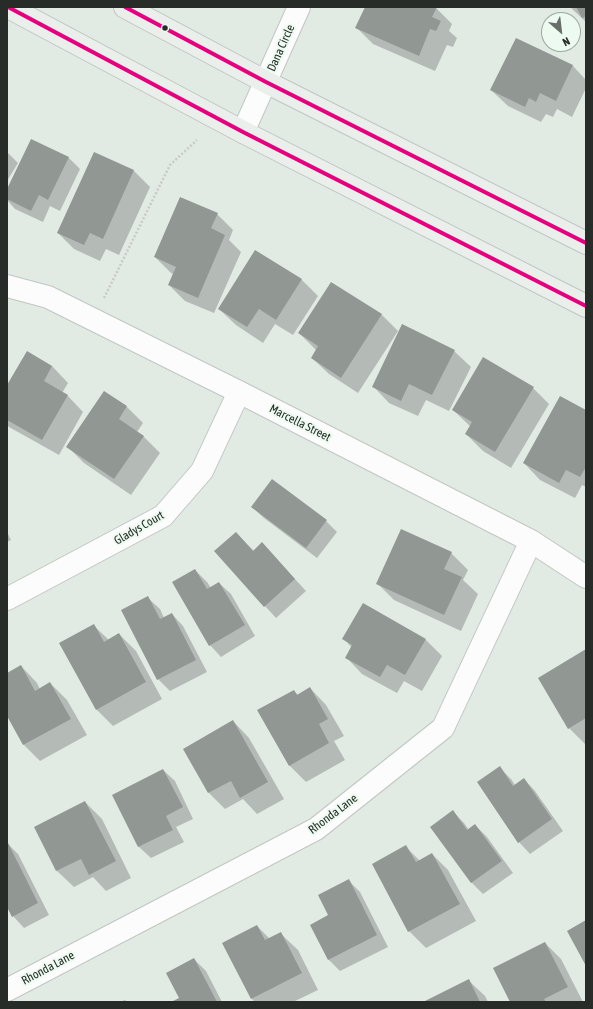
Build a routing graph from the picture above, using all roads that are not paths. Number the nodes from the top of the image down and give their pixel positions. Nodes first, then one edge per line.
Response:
1 (8, 7) edge
2 (125, 7) edge
3 (299, 7) edge
4 (266, 82) junction
5 (242, 132) junction
6 (586, 243) edge
7 (7, 286) edge
8 (586, 306) edge
9 (239, 392) junction
10 (532, 541) junction
11 (586, 577) edge
12 (7, 599) edge
13 (7, 990) edge

1 - 5 main road
2 - 4 main road
3 - 4 street, Dana Circle
4 - 5 street, Dana Circle
4 - 6 main road
5 - 8 main road
7 - 9 street, Marcella Street
9 - 10 street, Marcella Street
9 - 12 street, Gladys Court
10 - 11 street, Marcella Street
10 - 13 street, Rhonda Lane

